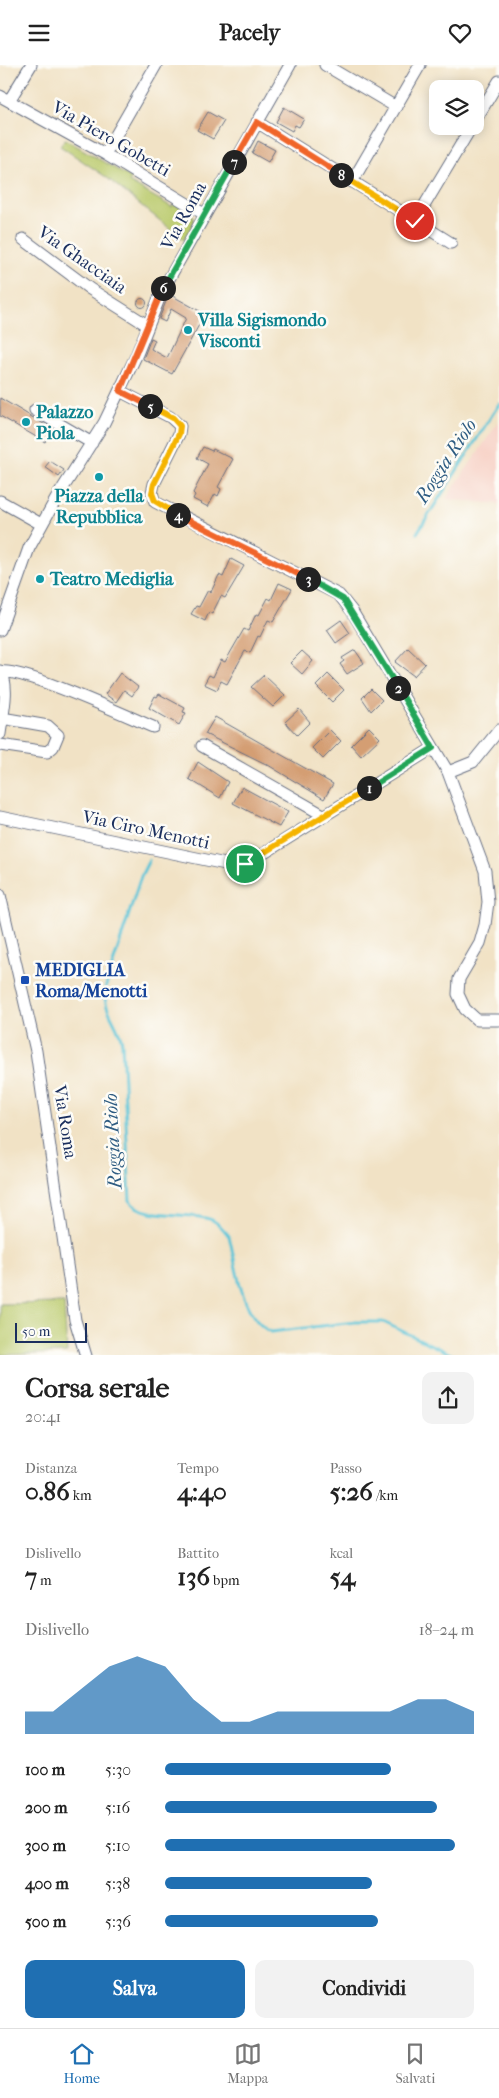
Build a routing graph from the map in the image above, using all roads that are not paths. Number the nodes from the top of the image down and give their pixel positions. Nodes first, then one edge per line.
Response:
1 (30, 65) edge
2 (156, 65) edge
3 (290, 65) edge
4 (325, 65) edge
5 (420, 65) edge
6 (499, 81) edge
7 (5, 98) edge
8 (484, 106) edge
9 (396, 107) junction
10 (257, 122) junction
11 (467, 135) edge
12 (104, 154) junction
13 (352, 181) junction
14 (204, 214) junction
15 (415, 221) junction
16 (23, 239) dead end
17 (451, 243) dead end
18 (147, 325) junction
19 (120, 391) junction
20 (34, 409) dead end
21 (92, 443) junction
22 (0, 501) edge
23 (41, 524) junction
24 (0, 630) edge
25 (1, 676) edge
26 (1, 709) edge
27 (153, 727) dead end
28 (499, 730) edge
29 (0, 734) edge
30 (0, 745) edge
31 (202, 746) dead end
32 (433, 748) junction
33 (448, 772) junction
34 (325, 816) junction
35 (0, 817) edge
36 (0, 895) edge
37 (495, 1022) edge
38 (86, 1355) edge

1 - 7 street
2 - 12 street
3 - 10 street, Via Roma
4 - 9 street
5 - 9 street
6 - 8 street
7 - 12 street, Via Piero Gobetti
9 - 13 street
10 - 13 street
10 - 14 street, Via Roma
11 - 15 street
12 - 14 street, Via Piero Gobetti
13 - 15 street
14 - 18 street, Via Roma
15 - 17 street
16 - 18 street, Via Ghacciaia
18 - 19 street, Via Roma
19 - 21 street, Via Roma
19 - 32 street
20 - 21 street
21 - 23 street, Via Roma
22 - 23 street
23 - 24 street, Via Roma
25 - 26 street
25 - 27 street
26 - 29 street
26 - 30 street
28 - 33 street
31 - 34 street
32 - 33 street
32 - 34 street, Via Ciro Menotti
33 - 37 street
34 - 35 street, Via Ciro Menotti
36 - 38 street, Via Roma

